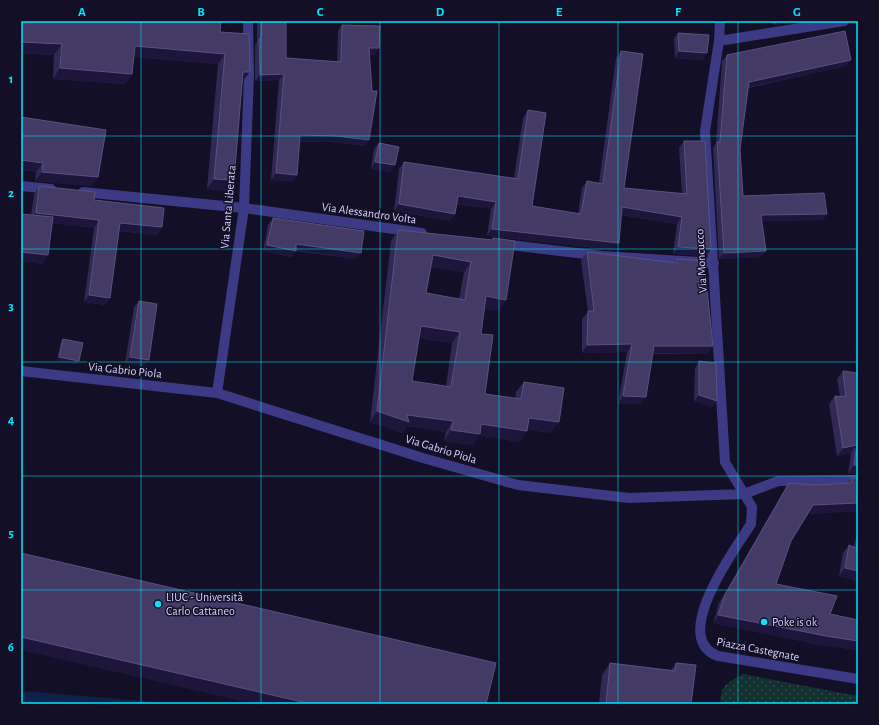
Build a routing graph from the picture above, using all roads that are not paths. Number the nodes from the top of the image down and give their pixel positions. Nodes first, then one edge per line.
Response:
1 (248, 21) edge
2 (720, 21) edge
3 (844, 21) edge
4 (719, 41) junction
5 (21, 186) edge
6 (244, 208) junction
7 (430, 234) edge
8 (492, 243) edge
9 (714, 263) junction
10 (21, 371) edge
11 (217, 393) junction
12 (858, 480) edge
13 (744, 494) junction
14 (858, 679) edge

1 - 6 street, Via Santa Liberata
2 - 4 street, Via Moncucco
3 - 4 street
4 - 9 street, Via Moncucco
5 - 6 street, Via Alessandro Volta
6 - 7 street, Via Alessandro Volta
6 - 11 street, Via Santa Liberata
8 - 9 street
9 - 13 street, Via Moncucco
10 - 11 street, Via Gabrio Piola
11 - 13 street, Via Gabrio Piola
12 - 13 street, Via Gabrio Piola
13 - 14 street, Piazza Castegnate

